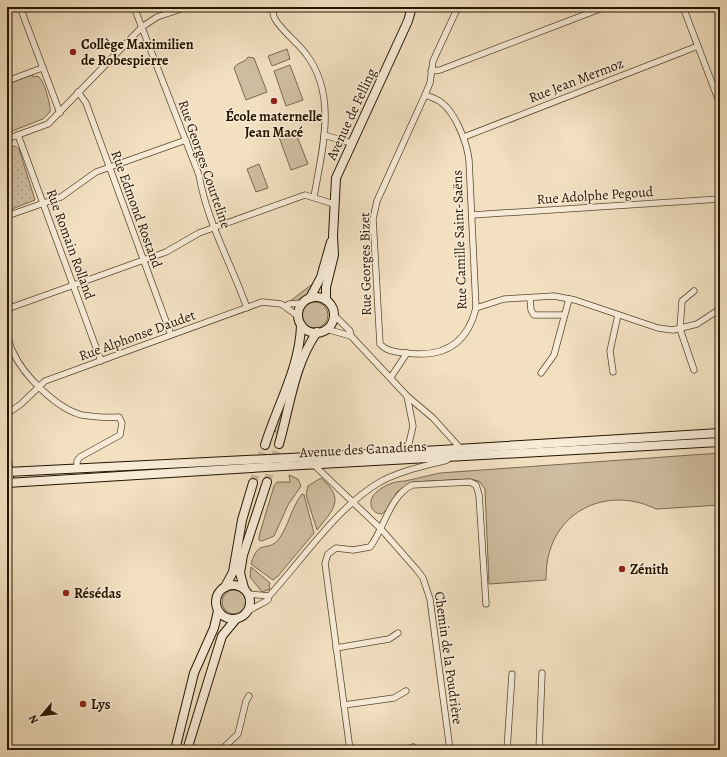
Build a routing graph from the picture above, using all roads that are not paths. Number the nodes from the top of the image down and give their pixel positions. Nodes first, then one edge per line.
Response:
1 (20, 7) edge
2 (134, 7) edge
3 (188, 7) edge
4 (272, 7) edge
5 (412, 7) edge
6 (458, 7) edge
7 (605, 7) edge
8 (683, 7) edge
9 (142, 27) junction
10 (698, 46) junction
11 (42, 68) junction
12 (431, 71) junction
13 (7, 81) edge
14 (78, 92) junction
15 (425, 94) junction
16 (720, 104) edge
17 (60, 113) junction
18 (18, 135) junction
19 (324, 135) junction
20 (464, 137) junction
21 (7, 140) edge
22 (186, 140) junction
23 (351, 143) junction
24 (110, 168) junction
25 (314, 197) junction
26 (720, 199) edge
27 (331, 203) junction
28 (43, 204) junction
29 (472, 215) junction
30 (7, 216) edge
31 (214, 227) junction
32 (333, 236) junction
33 (143, 259) junction
34 (73, 284) junction
35 (694, 291) dead end
36 (310, 298) junction
37 (530, 298) junction
38 (569, 299) junction
39 (326, 300) junction
40 (302, 303) junction
41 (286, 306) junction
42 (7, 308) edge
43 (247, 308) junction
44 (476, 308) junction
45 (720, 310) edge
46 (333, 314) junction
47 (618, 315) junction
48 (298, 316) junction
49 (564, 316) junction
50 (301, 325) junction
51 (326, 329) junction
52 (680, 329) junction
53 (317, 332) junction
54 (7, 334) edge
55 (171, 335) junction
56 (352, 336) junction
57 (383, 347) joint
58 (407, 353) junction
59 (101, 361) junction
60 (694, 370) dead end
61 (613, 372) dead end
62 (541, 373) dead end
63 (391, 377) junction
64 (39, 386) junction
65 (407, 396) junction
66 (7, 414) edge
67 (720, 433) edge
68 (720, 442) edge
69 (279, 444) tunnel mouth
70 (265, 445) tunnel mouth
71 (461, 449) junction
72 (407, 452) junction
73 (453, 458) junction
74 (7, 460) edge
75 (314, 465) junction
76 (77, 468) junction
77 (8, 472) edge
78 (267, 482) tunnel mouth
79 (8, 483) edge
80 (253, 483) tunnel mouth
81 (353, 501) junction
82 (381, 529) junction
83 (225, 587) junction
84 (247, 591) junction
85 (269, 596) junction
86 (486, 604) dead end
87 (218, 611) junction
88 (248, 611) junction
89 (236, 619) junction
90 (398, 633) dead end
91 (336, 648) junction
92 (542, 673) dead end
93 (512, 674) dead end
94 (406, 691) dead end
95 (249, 696) dead end
96 (344, 705) junction
97 (413, 746) dead end
98 (175, 750) edge
99 (187, 750) edge
100 (222, 750) edge
101 (350, 750) edge
102 (407, 750) edge
103 (450, 750) edge
104 (506, 750) edge
105 (539, 750) edge

1 - 11 street
2 - 9 street, Rue Georges Courteline
3 - 9 street
4 - 19 street
5 - 23 main road, Avenue de Felling
6 - 12 street, Rue Georges Bizet
7 - 12 street
8 - 10 street
9 - 14 street
9 - 22 street, Rue Georges Courteline
10 - 16 street
10 - 20 street, Rue Jean Mermoz
11 - 13 street
11 - 17 street
12 - 15 street, Rue Georges Bizet
14 - 17 street
14 - 24 street, Rue Edmond Rostand
15 - 20 street, Rue Camille Saint-Saëns
15 - 57 street, Rue Georges Bizet
17 - 18 street
18 - 21 street
18 - 28 street, Rue Romain Rolland
19 - 23 street
19 - 25 street
20 - 29 street, Rue Camille Saint-Saëns
22 - 24 street
22 - 31 street, Rue Georges Courteline
23 - 27 main road, Avenue de Felling
24 - 28 street
24 - 33 street, Rue Edmond Rostand
25 - 27 street
25 - 31 street
26 - 29 street, Rue Adolphe Pegoud
27 - 32 main road, Avenue de Felling
28 - 30 street
28 - 34 street, Rue Romain Rolland
29 - 44 street, Rue Camille Saint-Saëns
31 - 33 street
31 - 43 street, Rue Georges Courteline
32 - 36 main road, Avenue de Felling
32 - 39 main road, Avenue de Felling
33 - 34 street
33 - 55 street, Rue Edmond Rostand
34 - 42 street
34 - 59 street, Rue Romain Rolland
35 - 52 street
36 - 39 main road
36 - 40 main road
37 - 38 street
37 - 44 street
37 - 49 street
38 - 47 street
38 - 49 street
39 - 46 main road
40 - 41 street, Rue Alphonse Daudet
40 - 48 main road
41 - 43 street, Rue Alphonse Daudet
41 - 48 street, Rue Alphonse Daudet
43 - 55 street, Rue Alphonse Daudet
44 - 58 street, Rue Camille Saint-Saëns
45 - 52 street
46 - 51 main road
46 - 56 street
47 - 52 street
47 - 61 street
48 - 50 main road
49 - 62 street
50 - 53 main road
50 - 70 main road
51 - 53 main road
51 - 56 street
52 - 60 street
53 - 69 main road
54 - 64 street
55 - 59 street, Rue Alphonse Daudet
56 - 63 street
57 - 58 street, Rue Camille Saint-Saëns
58 - 63 street
59 - 64 street, Rue Alphonse Daudet
63 - 65 street
64 - 66 street, Rue Alphonse Daudet
64 - 76 street
65 - 71 street
65 - 72 street
67 - 71 main road, Avenue des Canadiens
68 - 73 main road, Avenue des Canadiens
71 - 72 main road, Avenue des Canadiens
72 - 76 main road, Avenue des Canadiens
73 - 75 main road, Avenue des Canadiens
73 - 81 street
74 - 77 main road
75 - 79 main road, Avenue des Canadiens
75 - 81 street, Chemin de la Poudrière
76 - 77 main road, Avenue des Canadiens
77 - 79 main road
78 - 84 main road
80 - 83 main road
81 - 82 street, Chemin de la Poudrière
81 - 85 street
82 - 86 street
82 - 91 street
82 - 103 street, Chemin de la Poudrière
83 - 84 main road
83 - 87 main road
84 - 85 street
84 - 88 main road
85 - 88 street
87 - 89 main road
87 - 98 main road
88 - 89 main road
89 - 99 main road
90 - 91 street
91 - 96 street
92 - 105 street
93 - 104 street
94 - 96 street
95 - 100 street
96 - 101 street
97 - 102 street

